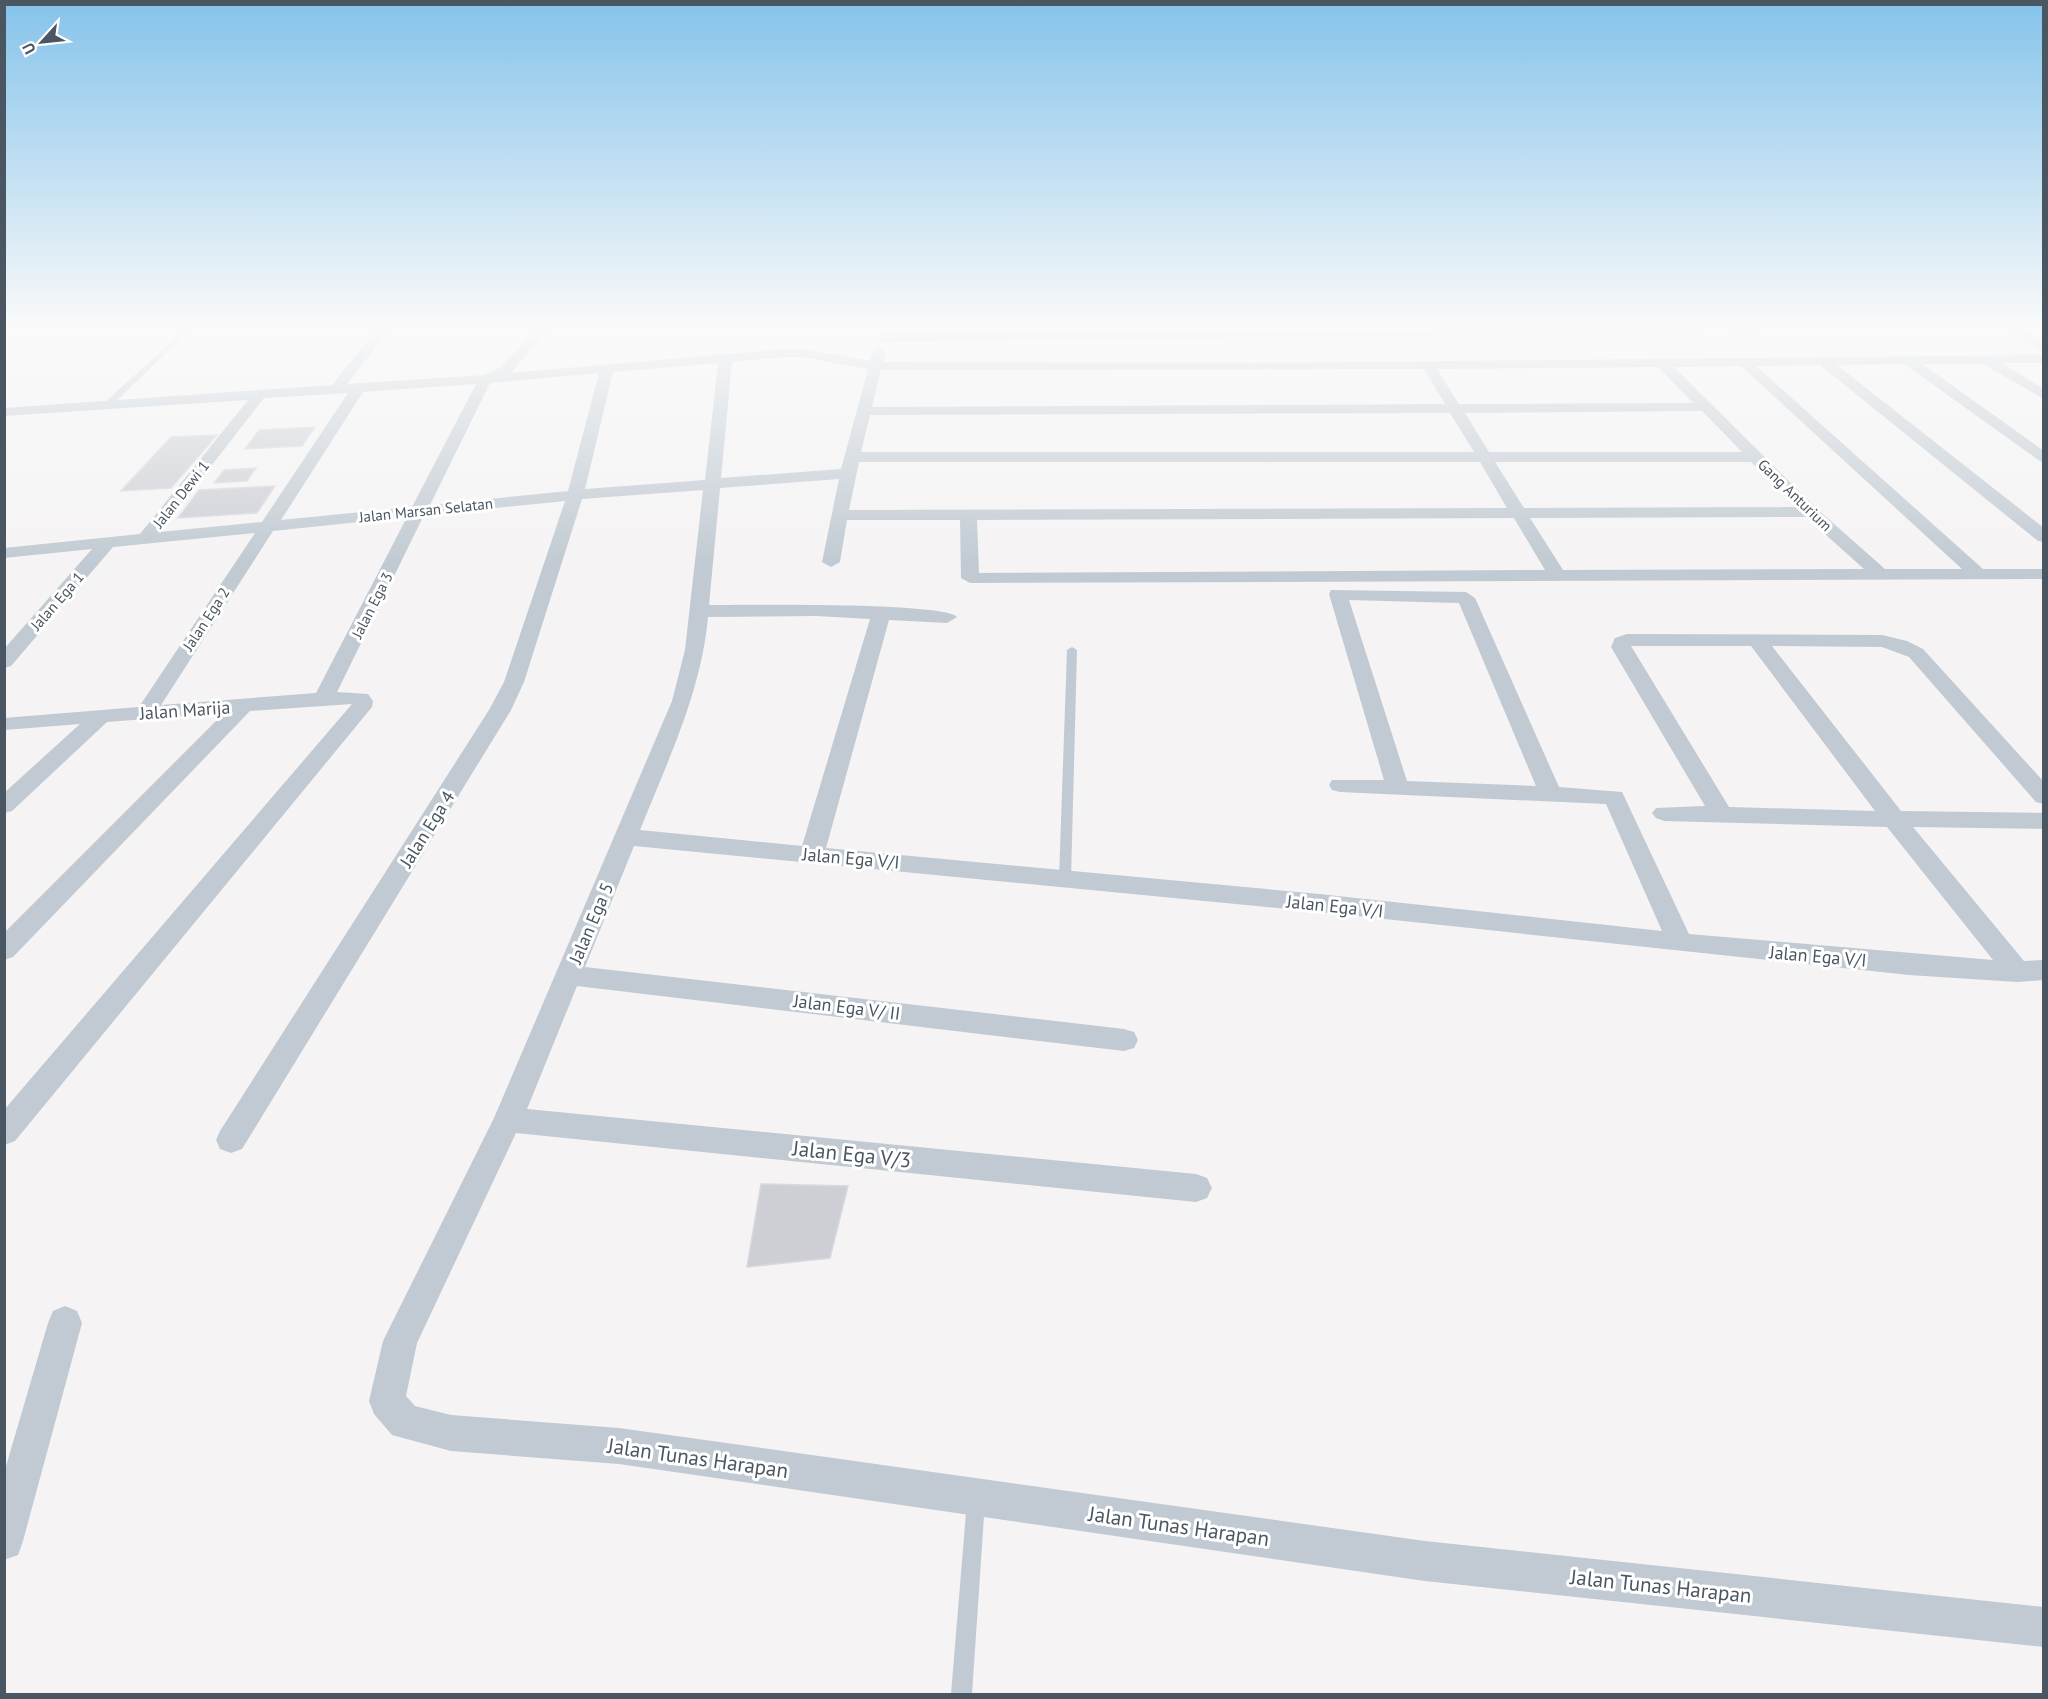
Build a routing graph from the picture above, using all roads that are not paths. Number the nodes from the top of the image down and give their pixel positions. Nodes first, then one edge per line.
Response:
1 (115, 405) edge
2 (251, 405) edge
3 (346, 405) edge
4 (472, 405) edge
5 (597, 405) edge
6 (720, 405) edge
7 (864, 405) edge
8 (1453, 405) edge
9 (1792, 405) edge
10 (1878, 405) edge
11 (1969, 405) edge
12 (106, 406) joint
13 (1705, 407) joint
14 (1455, 408) junction
15 (862, 411) junction
16 (4, 412) edge
17 (1484, 455) junction
18 (1755, 457) junction
19 (2043, 459) edge
20 (851, 465) junction
21 (711, 484) junction
22 (575, 495) junction
23 (420, 511) junction
24 (1518, 512) junction
25 (1810, 512) junction
26 (842, 515) junction
27 (968, 515) junction
28 (266, 526) junction
29 (2043, 537) edge
30 (146, 538) junction
31 (109, 541) junction
32 (4, 554) edge
33 (831, 562) dead end
34 (1879, 573) junction
35 (1978, 574) junction
36 (2043, 574) edge
37 (1557, 575) junction
38 (700, 611) junction
39 (881, 613) junction
40 (947, 617) dead end
41 (1757, 640) junction
42 (1072, 650) dead end
43 (4, 662) edge
44 (323, 699) junction
45 (242, 707) junction
46 (146, 713) junction
47 (103, 715) junction
48 (4, 724) edge
49 (1340, 785) dead end
50 (1398, 788) junction
51 (1551, 794) junction
52 (2043, 797) edge
53 (4, 806) edge
54 (1664, 813) dead end
55 (1721, 813) junction
56 (1894, 819) junction
57 (2043, 821) edge
58 (626, 837) junction
59 (812, 854) junction
60 (1065, 879) junction
61 (1680, 943) junction
62 (4, 950) edge
63 (2043, 970) edge
64 (2017, 972) junction
65 (569, 975) junction
66 (1124, 1040) dead end
67 (508, 1120) junction
68 (4, 1132) edge
69 (231, 1140) dead end
70 (1196, 1188) dead end
71 (65, 1323) dead end
72 (400, 1341) joint
73 (977, 1497) junction
74 (4, 1541) edge
75 (2043, 1627) edge
76 (961, 1695) edge

1 - 12 street
2 - 30 street, Jalan Dewi 1
3 - 28 street, Jalan Ega 2
4 - 23 street, Jalan Ega 3
5 - 22 street, Jalan Ega 4
6 - 21 street, Jalan Ega 5
7 - 15 street
8 - 14 street
9 - 35 street
10 - 29 street
11 - 19 street
12 - 16 street
13 - 14 street
13 - 18 street, Gang Anturium
14 - 15 street
14 - 17 street
15 - 20 street
17 - 18 street, Jalan Marsan Selatan
17 - 20 street, Jalan Marsan Selatan
17 - 24 street
18 - 25 street, Gang Anturium
20 - 21 street, Jalan Marsan Selatan
20 - 26 street
21 - 22 street, Jalan Marsan Selatan
21 - 38 street, Jalan Ega 5
22 - 23 street, Jalan Marsan Selatan
22 - 69 street, Jalan Ega 4
23 - 28 street, Jalan Marsan Selatan
23 - 44 street, Jalan Ega 3
24 - 25 street
24 - 27 street
24 - 37 street
25 - 34 street, Gang Anturium
26 - 27 street
26 - 33 street
27 - 37 street
28 - 30 street, Jalan Marsan Selatan
28 - 46 street, Jalan Ega 2
30 - 31 street, Jalan Marsan Selatan
31 - 32 street, Jalan Marsan Selatan
31 - 43 street, Jalan Ega 1
34 - 35 street
34 - 37 street
35 - 36 street
38 - 39 street
38 - 58 street, Jalan Ega 5
39 - 40 street
39 - 59 street
41 - 52 street
41 - 55 street
41 - 56 street
42 - 60 lane
44 - 45 street, Jalan Marija
44 - 68 street, Jalan Marija
45 - 46 street, Jalan Marija
45 - 62 street
46 - 47 street, Jalan Marija
47 - 48 street, Jalan Marija
47 - 53 street
49 - 50 street
50 - 51 street
50 - 51 street
51 - 61 street
54 - 55 street
55 - 56 street
56 - 57 street
56 - 64 street
58 - 59 street, Jalan Ega V/I
58 - 65 street, Jalan Ega 5
59 - 60 street, Jalan Ega V/I
60 - 61 street, Jalan Ega V/I
61 - 64 street, Jalan Ega V/I
63 - 64 street, Jalan Ega V/I
65 - 66 street, Jalan Ega V/ II
65 - 67 street, Jalan Ega 5
67 - 70 street, Jalan Ega V/3
67 - 72 street, Jalan Ega 5
71 - 74 street
72 - 73 street, Jalan Tunas Harapan
73 - 75 street, Jalan Tunas Harapan
73 - 76 lane

